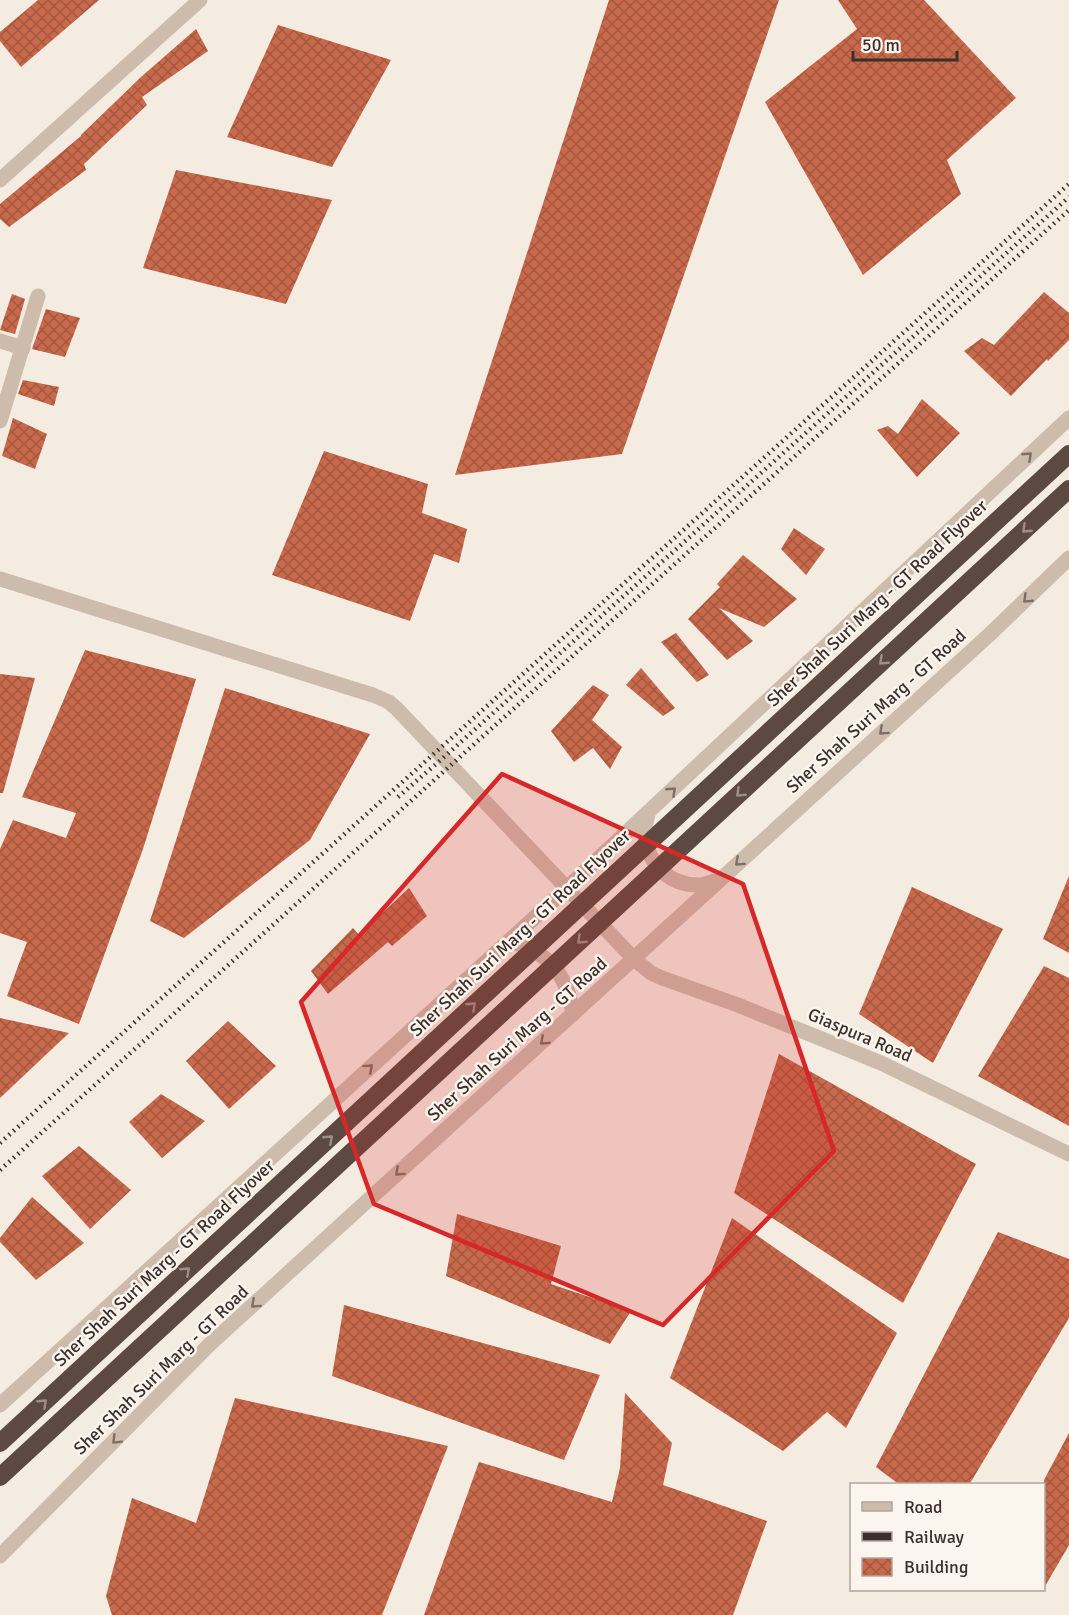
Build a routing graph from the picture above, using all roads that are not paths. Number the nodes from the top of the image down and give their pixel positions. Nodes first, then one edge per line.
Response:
1 (200, 0) edge
2 (0, 180) edge
3 (38, 296) dead end
4 (0, 341) edge
5 (23, 348) junction
6 (1069, 417) edge
7 (0, 421) edge
8 (1069, 454) edge
9 (1069, 489) edge
10 (1069, 558) edge
11 (0, 579) edge
12 (648, 813) junction
13 (719, 880) junction
14 (567, 888) junction
15 (510, 940) junction
16 (634, 959) junction
17 (573, 1014) junction
18 (1069, 1154) edge
19 (0, 1405) edge
20 (0, 1443) edge
21 (0, 1477) edge
22 (0, 1556) edge

1 - 2 street
3 - 5 street
4 - 5 street
5 - 7 street
12 -> 6 street
20 -> 8 highway, Sher Shah Suri Marg - GT Road Flyover, bridge
9 -> 21 highway, bridge
10 -> 13 street, Sher Shah Suri Marg - GT Road
11 - 14 street, Giaspura Road
12 - 13 street
12 - 14 street
13 - 16 street, Sher Shah Suri Marg - GT Road
14 - 15 street
14 - 16 street, Giaspura Road
15 - 17 street
19 -> 15 street
16 - 17 street, Sher Shah Suri Marg - GT Road
16 - 18 street, Giaspura Road
17 -> 22 street, Sher Shah Suri Marg - GT Road

